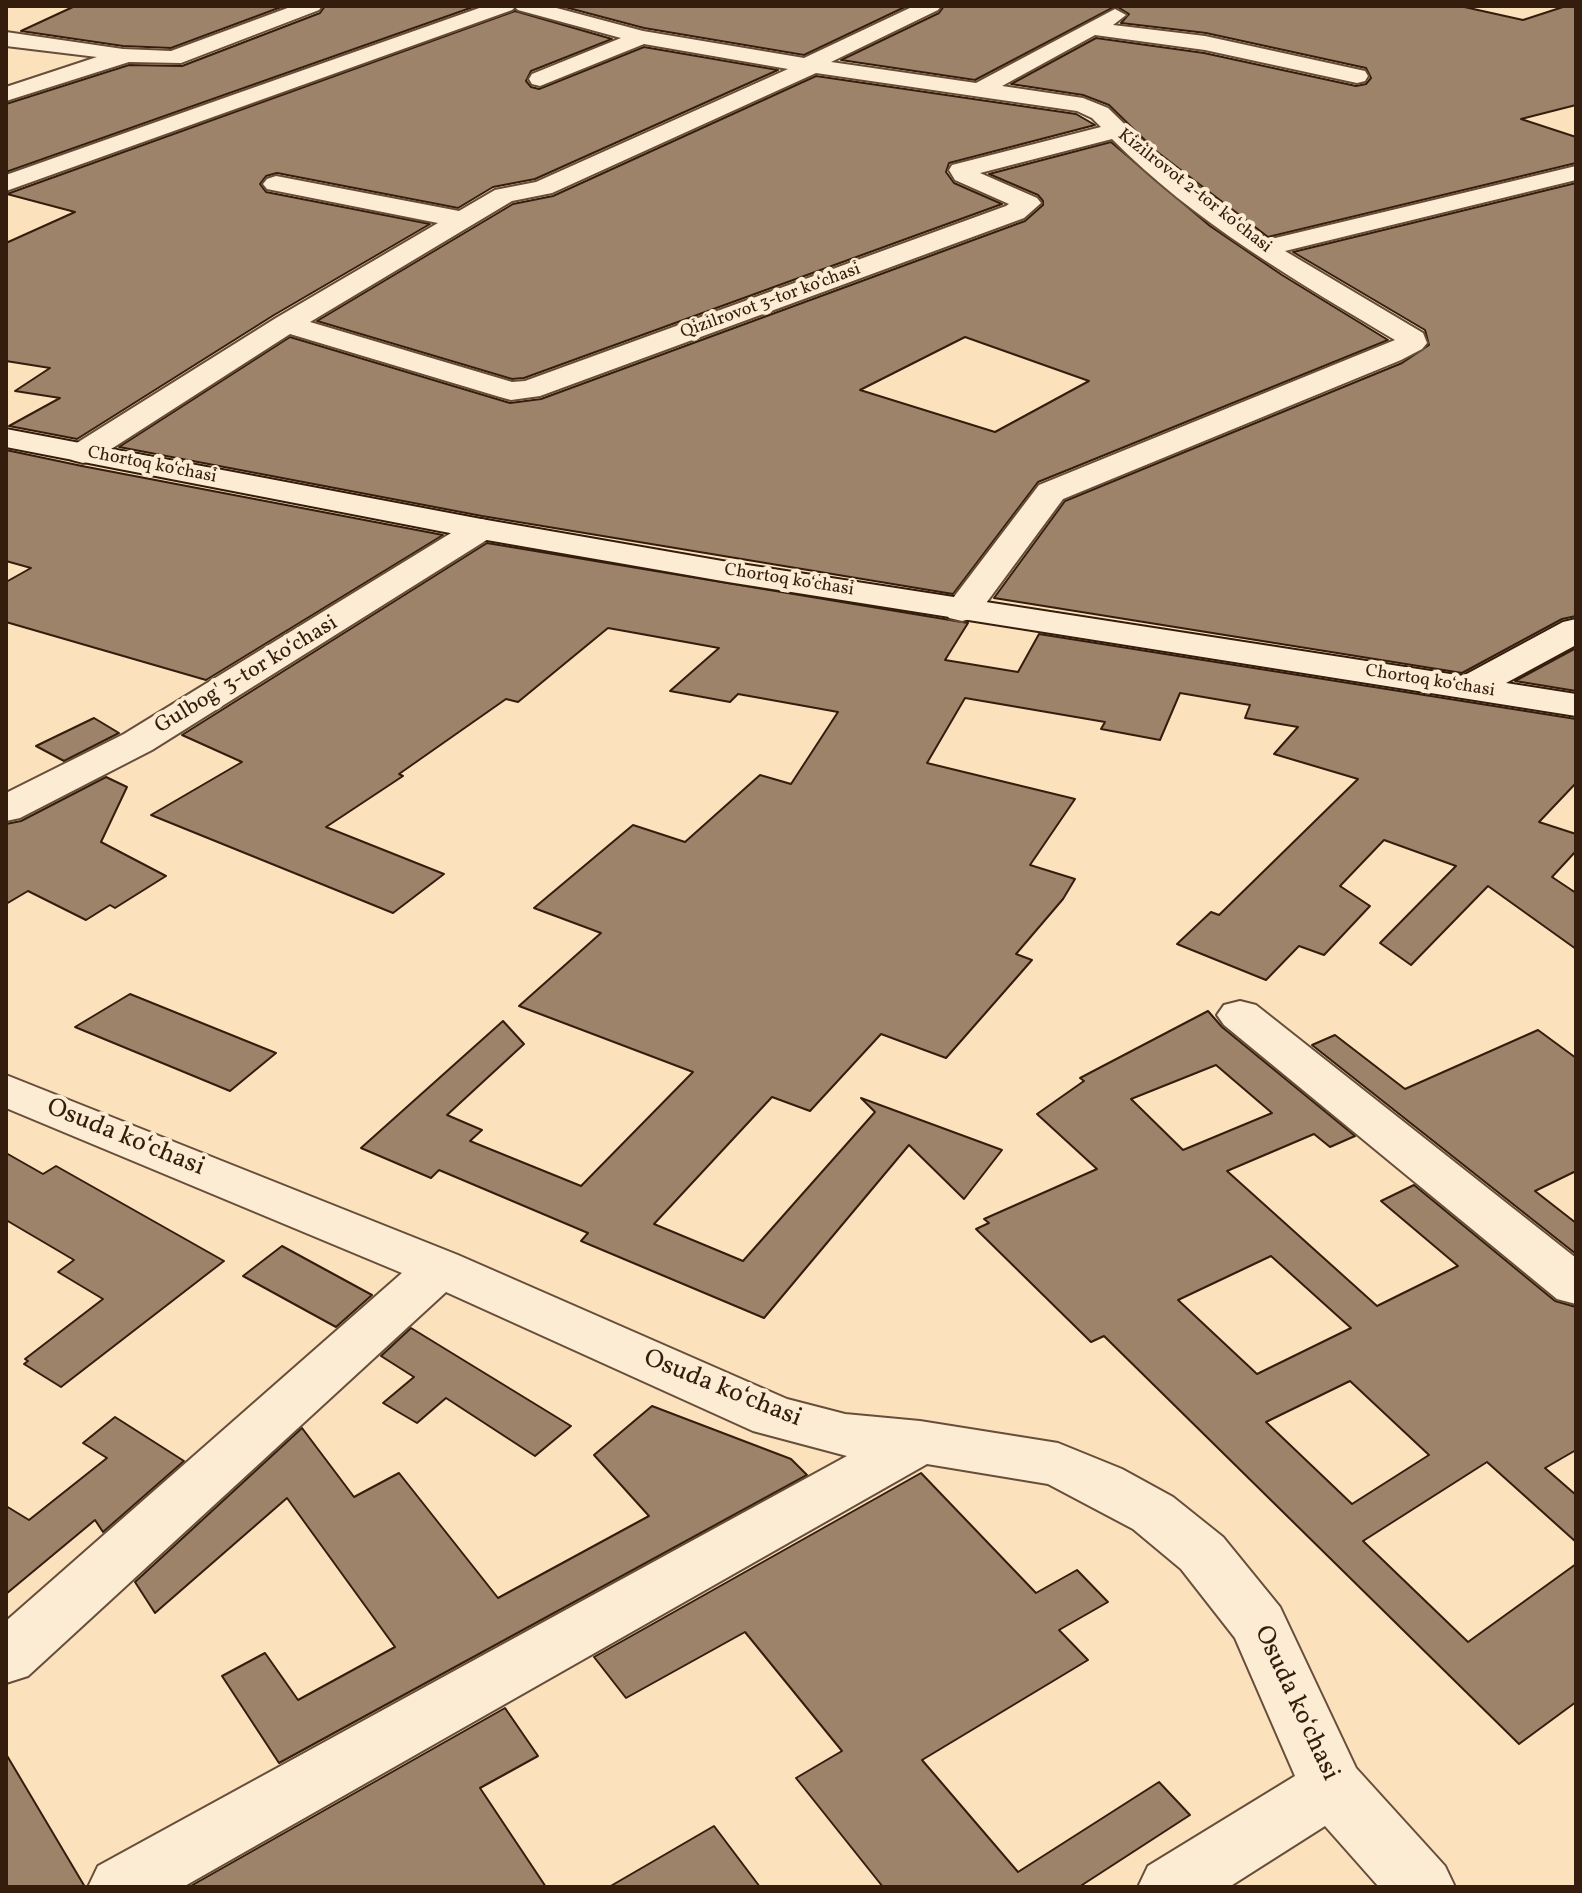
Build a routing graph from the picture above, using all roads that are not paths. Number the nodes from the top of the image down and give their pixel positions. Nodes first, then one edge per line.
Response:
1 (312, 6) edge
2 (505, 6) edge
3 (525, 6) edge
4 (931, 6) edge
5 (1135, 6) edge
6 (631, 11) dead end
7 (594, 26) junction
8 (1090, 28) junction
9 (642, 37) junction
10 (6, 39) edge
11 (127, 55) junction
12 (812, 65) junction
13 (1357, 76) dead end
14 (540, 79) dead end
15 (981, 89) junction
16 (6, 94) edge
17 (1115, 131) junction
18 (1576, 173) edge
19 (6, 183) edge
20 (276, 184) dead end
21 (465, 220) junction
22 (1262, 249) junction
23 (286, 324) junction
24 (6, 438) edge
25 (83, 453) junction
26 (481, 529) junction
27 (962, 610) junction
28 (1576, 630) edge
29 (1469, 688) junction
30 (1576, 705) edge
31 (7, 808) edge
32 (1240, 1015) dead end
33 (6, 1090) edge
34 (440, 1268) junction
35 (1576, 1286) edge
36 (920, 1442) junction
37 (6, 1658) edge
38 (1332, 1787) junction
39 (122, 1887) edge
40 (1172, 1887) edge
41 (1421, 1887) edge

1 - 11 street
2 - 19 street
3 - 7 street, Kizilrovot 2-tor koʻchasi
4 - 12 street
5 - 8 street
6 - 7 street
7 - 9 street, Kizilrovot 2-tor koʻchasi
8 - 13 street
8 - 15 street
9 - 12 street, Kizilrovot 2-tor koʻchasi
9 - 14 street
10 - 11 street
11 - 16 street
12 - 15 street, Kizilrovot 2-tor koʻchasi
12 - 21 street
15 - 17 street, Kizilrovot 2-tor koʻchasi
17 - 22 street, Kizilrovot 2-tor koʻchasi
17 - 23 street, Qizilrovot 3-tor koʻchasi
18 - 22 street
20 - 21 street
21 - 23 street
22 - 27 street, Kizilrovot 2-tor koʻchasi
23 - 25 street
24 - 25 street, Chortoq koʻchasi
25 - 26 street, Chortoq koʻchasi
26 - 27 street, Chortoq koʻchasi
26 - 31 street, Gulbog' 3-tor koʻchasi
27 - 29 street, Chortoq koʻchasi
28 - 29 street
29 - 30 street, Chortoq koʻchasi
32 - 35 street
33 - 34 street, Osuda koʻchasi
34 - 36 street, Osuda koʻchasi
34 - 37 street
36 - 38 street, Osuda koʻchasi
36 - 39 street
38 - 40 street
38 - 41 street, Osuda koʻchasi

